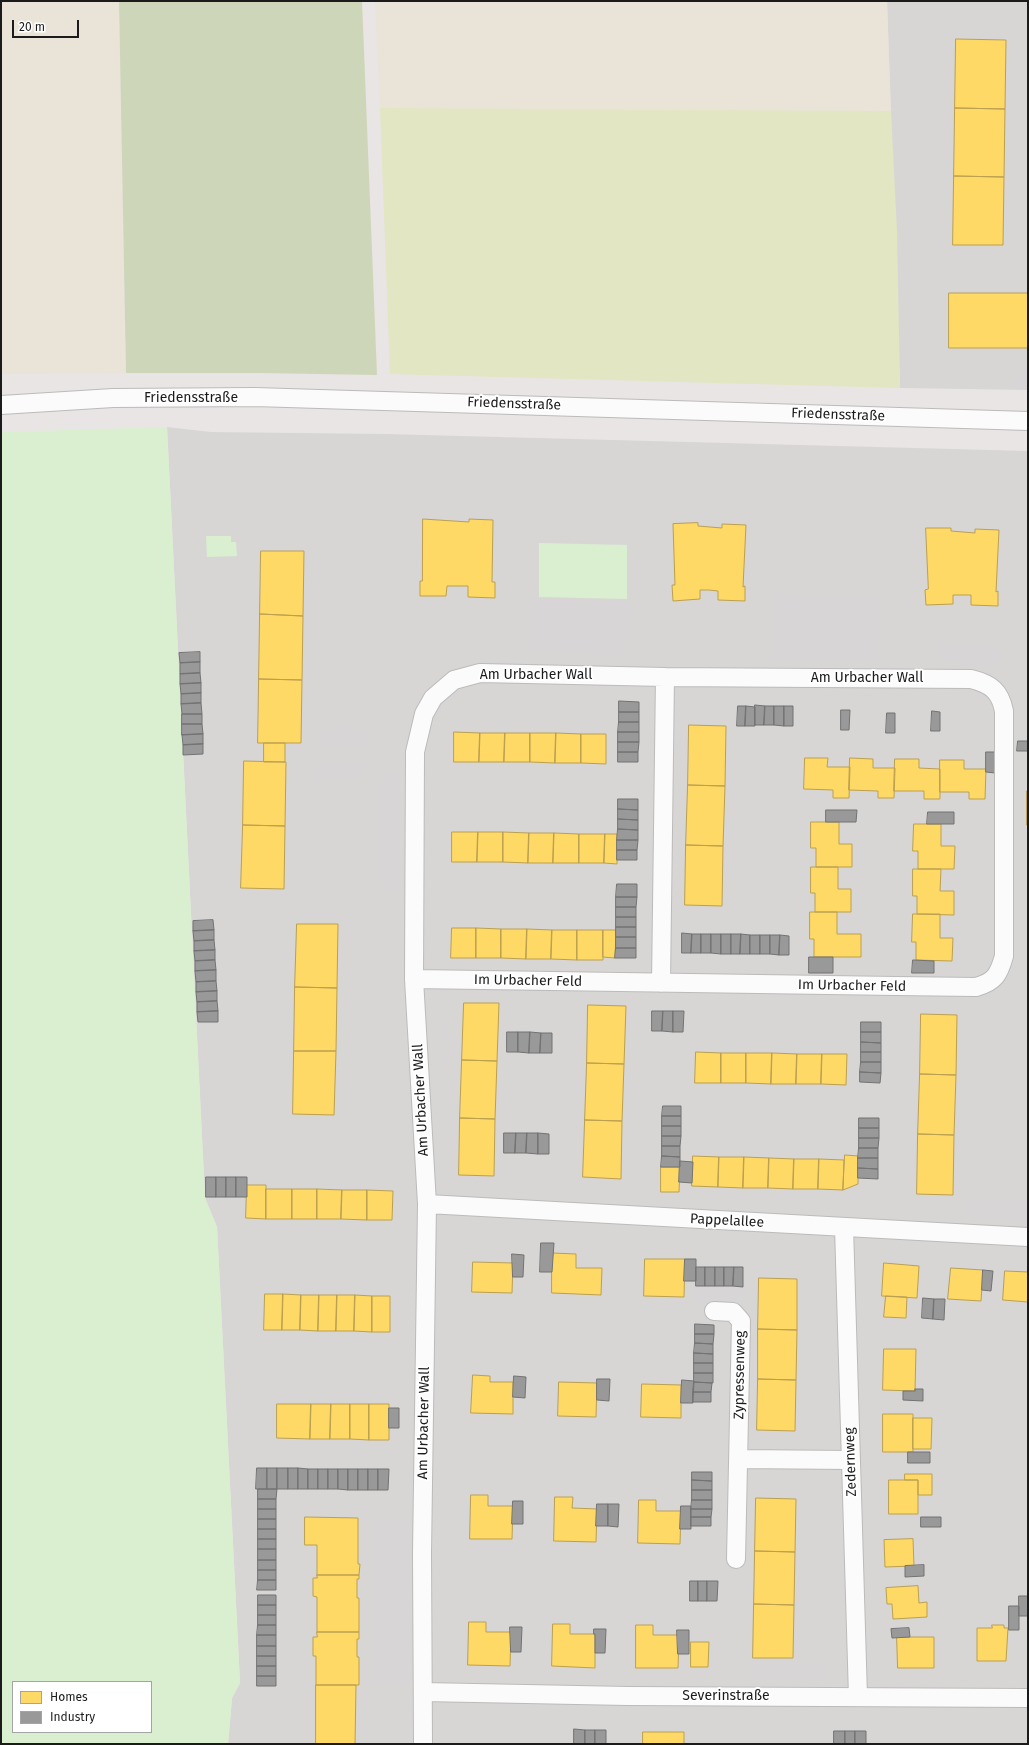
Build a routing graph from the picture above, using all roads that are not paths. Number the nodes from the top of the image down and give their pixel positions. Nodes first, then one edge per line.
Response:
1 (1, 405) edge
2 (1028, 421) edge
3 (665, 676) junction
4 (995, 690) joint
5 (414, 979) junction
6 (661, 983) junction
7 (427, 1204) junction
8 (844, 1227) junction
9 (1028, 1237) edge
10 (714, 1311) dead end
11 (738, 1459) junction
12 (851, 1460) junction
13 (736, 1559) dead end
14 (423, 1692) junction
15 (858, 1697) junction
16 (1028, 1698) edge
17 (423, 1744) edge

1 - 2 street, Friedensstraße
3 - 4 street, Am Urbacher Wall
3 - 5 street, Am Urbacher Wall
3 - 6 street
4 - 6 street, Im Urbacher Feld
5 - 6 street, Im Urbacher Feld
5 - 7 street, Am Urbacher Wall
7 - 8 street, Pappelallee
7 - 14 street, Am Urbacher Wall
8 - 9 street, Pappelallee
8 - 12 street, Zedernweg
10 - 11 street, Zypressenweg
11 - 12 street
11 - 13 street, Zypressenweg
12 - 15 street, Zedernweg
14 - 15 street, Severinstraße
14 - 17 street, Am Urbacher Wall
15 - 16 street, Severinstraße

